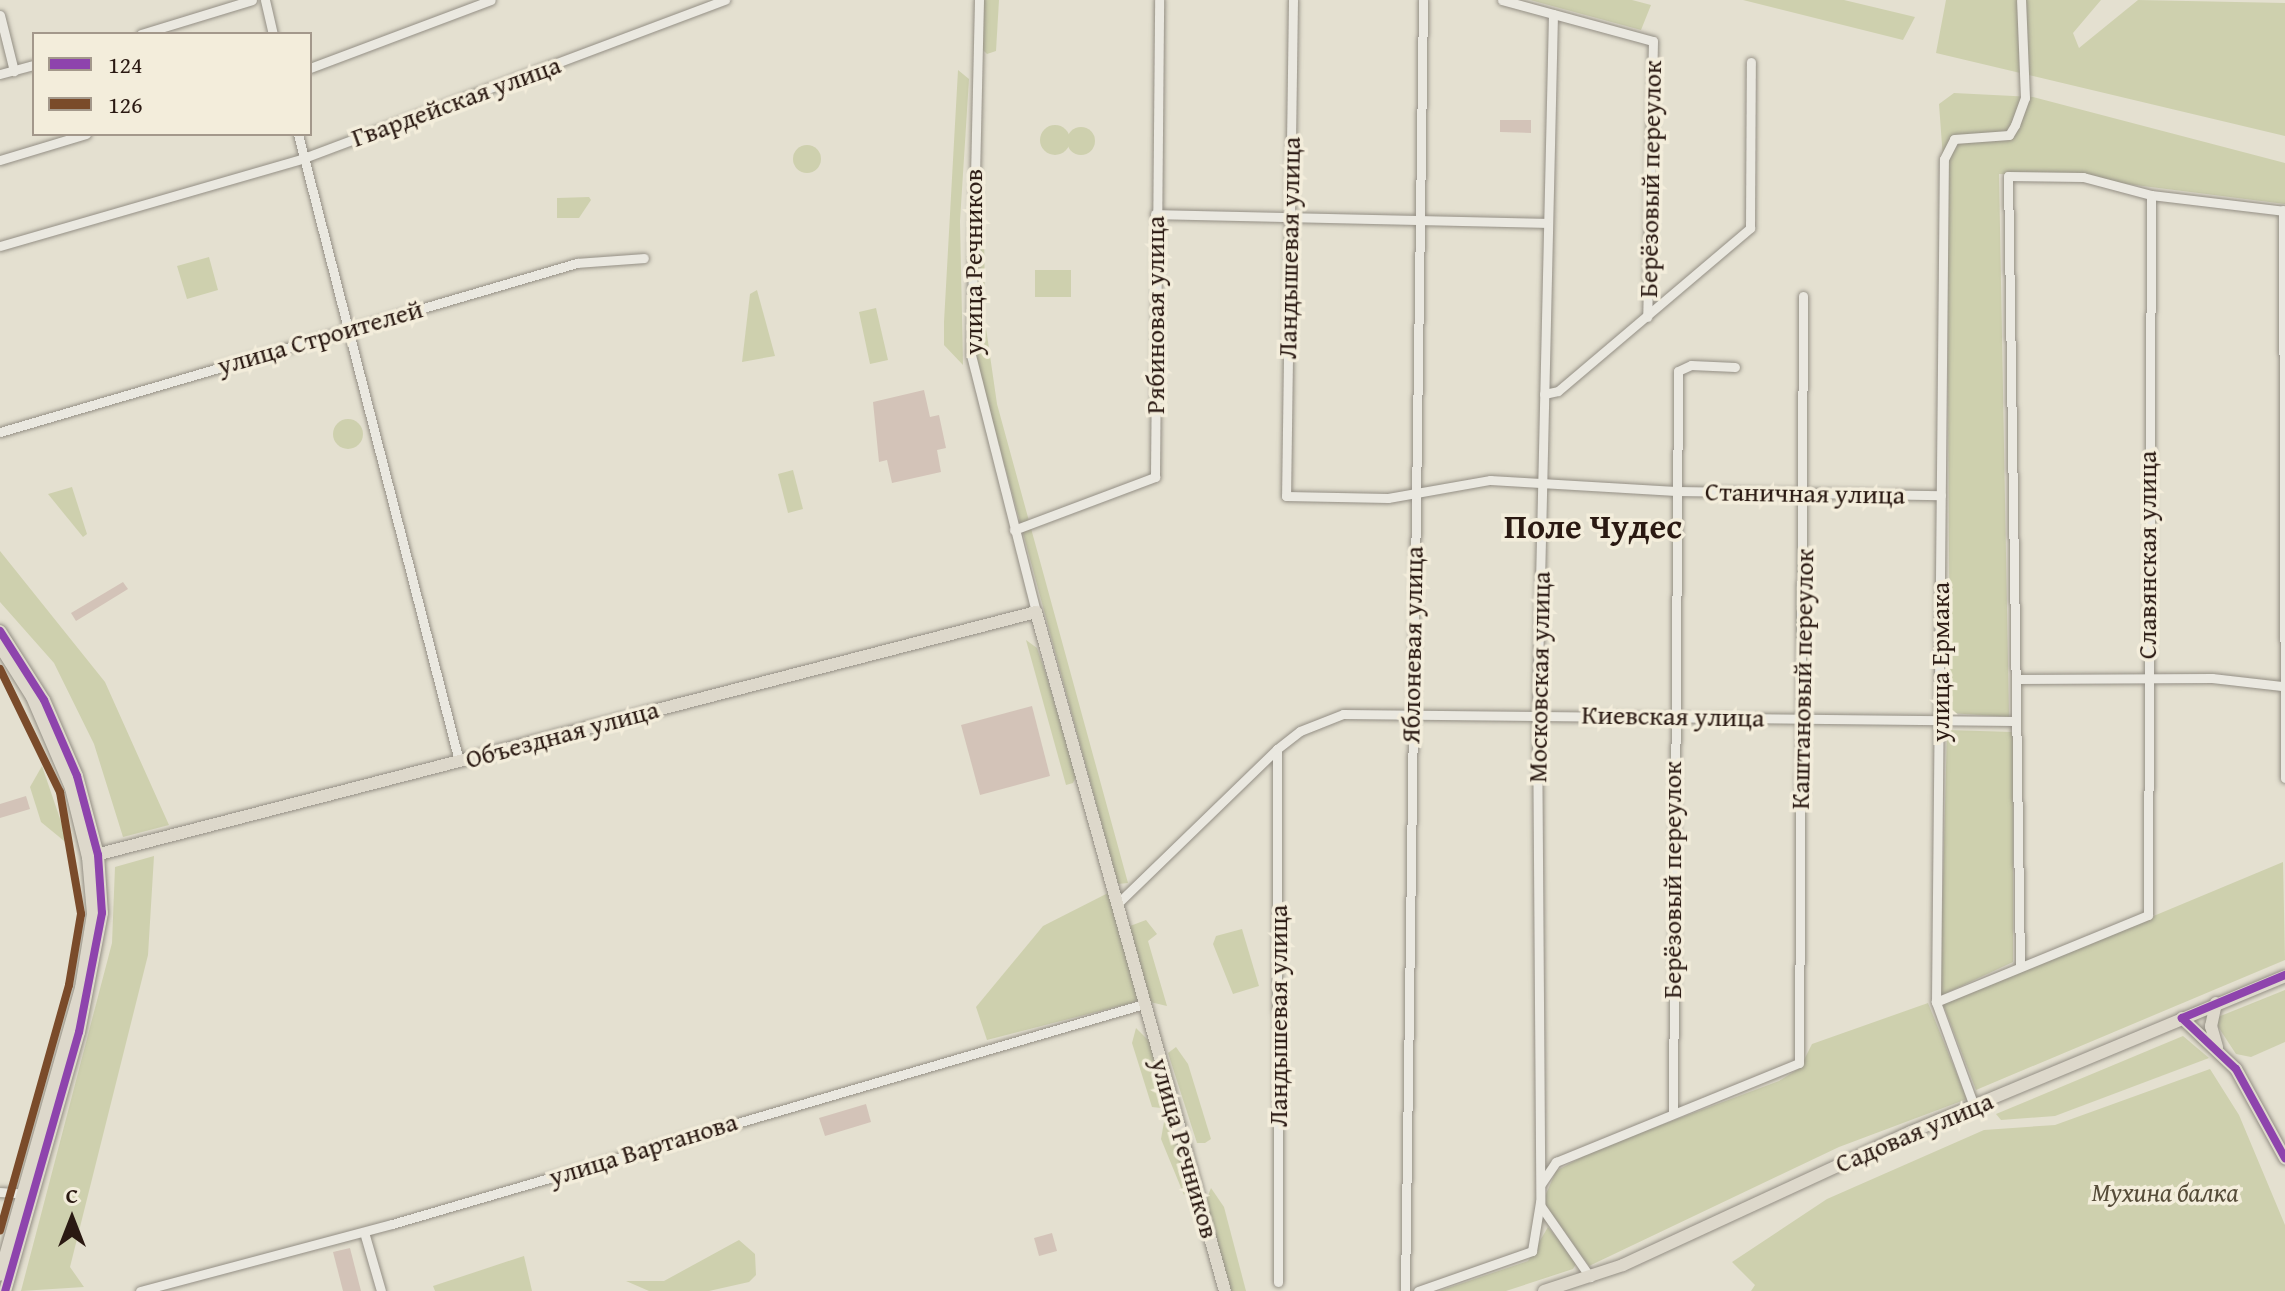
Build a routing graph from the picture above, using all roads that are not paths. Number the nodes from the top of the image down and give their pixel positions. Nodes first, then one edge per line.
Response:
1 (252, 0) edge
2 (265, 0) edge
3 (491, 0) edge
4 (725, 0) edge
5 (979, 0) edge
6 (1159, 0) edge
7 (1293, 0) edge
8 (1423, 0) edge
9 (1502, 0) edge
10 (2021, 0) edge
11 (1553, 14) junction
12 (0, 15) edge
13 (148, 32) edge
14 (273, 32) edge
15 (1751, 62) dead end
16 (32, 66) edge
17 (312, 67) edge
18 (14, 71) junction
19 (0, 74) edge
20 (79, 136) edge
21 (298, 136) edge
22 (304, 158) junction
23 (0, 160) edge
24 (2151, 195) junction
25 (2284, 210) edge
26 (1155, 214) junction
27 (1288, 217) junction
28 (1418, 221) junction
29 (1546, 223) junction
30 (0, 246) edge
31 (644, 258) dead end
32 (1803, 296) dead end
33 (1647, 317) junction
34 (347, 329) junction
35 (1735, 367) dead end
36 (1544, 394) junction
37 (0, 432) edge
38 (1542, 486) junction
39 (1416, 490) junction
40 (1676, 491) junction
41 (1805, 493) junction
42 (1941, 495) junction
43 (1286, 496) joint
44 (1014, 530) junction
45 (1036, 612) junction
46 (0, 631) edge
47 (0, 646) edge
48 (2147, 677) junction
49 (2016, 679) junction
50 (2282, 686) junction
51 (1410, 713) junction
52 (1537, 715) junction
53 (1672, 717) junction
54 (1800, 718) junction
55 (2014, 721) junction
56 (1940, 722) junction
57 (59, 743) junction
58 (1277, 749) junction
59 (459, 761) junction
60 (2285, 778) edge
61 (93, 856) junction
62 (1116, 905) junction
63 (2020, 965) junction
64 (2285, 976) edge
65 (1936, 1002) junction
66 (2216, 1003) junction
67 (1144, 1004) junction
68 (2182, 1018) junction
69 (2217, 1047) junction
70 (1974, 1106) junction
71 (1673, 1113) junction
72 (2285, 1158) edge
73 (0, 1192) edge
74 (28, 1194) junction
75 (1540, 1205) junction
76 (364, 1232) junction
77 (0, 1275) edge
78 (1590, 1277) junction
79 (1278, 1282) dead end
80 (5, 1291) edge
81 (140, 1291) edge
82 (381, 1291) edge
83 (1225, 1291) edge
84 (1405, 1291) edge
85 (1418, 1291) edge
86 (1544, 1291) edge

1 - 13 street
2 - 14 street
3 - 17 street
4 - 22 street, Гвардейская улица
5 - 44 street, улица Речников
6 - 26 street, Рябиновая улица
7 - 27 street, Ландышевая улица
8 - 28 street, Яблоневая улица
9 - 11 street
10 - 42 street, улица Ермака
11 - 29 street, Московская улица
11 - 33 street, Берёзовый переулок
12 - 18 street
15 - 33 street
16 - 18 street
18 - 19 street
20 - 23 street
21 - 22 street
22 - 30 street, Гвардейская улица
22 - 34 street
24 - 25 street
24 - 48 street, Славянская улица
24 - 49 street
25 - 50 street
26 - 27 street
26 - 44 street, Рябиновая улица
27 - 28 street
27 - 43 street, Ландышевая улица
28 - 29 street
28 - 39 street, Яблоневая улица
29 - 36 street, Московская улица
31 - 34 street, улица Строителей
32 - 41 street, Каштановый переулок
33 - 36 street
34 - 37 street, улица Строителей
34 - 59 street
35 - 40 street, Берёзовый переулок
36 - 38 street, Московская улица
38 - 39 street, Станичная улица
38 - 40 street, Станичная улица
38 - 52 street, Московская улица
39 - 43 street, Станичная улица
39 - 51 street, Яблоневая улица
40 - 41 street, Станичная улица
40 - 53 street, Берёзовый переулок
41 - 42 street, Станичная улица
41 - 54 street, Каштановый переулок
42 - 56 street, улица Ермака
44 - 45 street, улица Речников
45 - 59 main road, Объездная улица
45 - 62 main road, улица Речников
46 - 57 main road
47 - 57 main road
48 - 49 street
48 - 50 street
48 - 63 street, Славянская улица
49 - 55 street
50 - 60 street
51 - 52 street, Киевская улица
51 - 58 street, Киевская улица
51 - 84 street, Яблоневая улица
52 - 53 street, Киевская улица
52 - 75 street, Московская улица
53 - 54 street, Киевская улица
53 - 71 street, Берёзовый переулок
54 - 56 street, Киевская улица
54 - 71 street, Каштановый переулок
55 - 56 street, Киевская улица
55 - 63 street
56 - 65 street, улица Ермака
57 - 61 main road
58 - 62 street, Киевская улица
58 - 79 street, Ландышевая улица
59 - 61 main road, Объездная улица
61 - 74 main road
62 - 67 main road, улица Речников
63 - 65 street
64 - 66 main road, Садовая улица
65 - 70 street, улица Ермака
66 - 68 main road, Садовая улица
66 - 69 main road
67 - 76 street, улица Вартанова
67 - 83 main road, улица Речников
68 - 69 main road
68 - 70 main road, Садовая улица
69 - 72 main road
70 - 78 main road, Садовая улица
71 - 75 street
73 - 74 street
74 - 77 main road
74 - 80 main road
75 - 78 street
75 - 85 street
76 - 81 street, улица Вартанова
76 - 82 street
78 - 86 main road, Садовая улица

